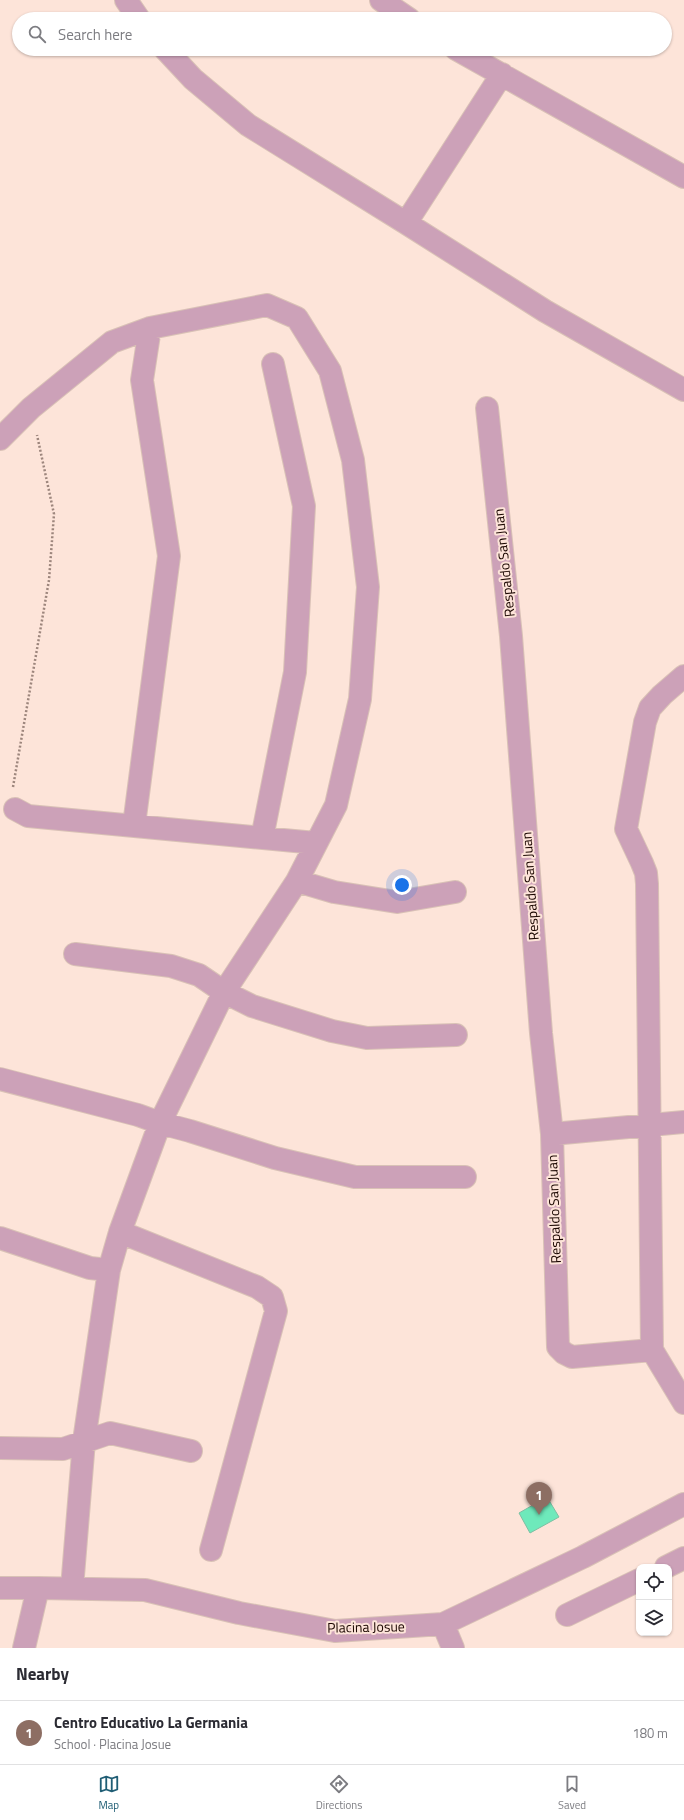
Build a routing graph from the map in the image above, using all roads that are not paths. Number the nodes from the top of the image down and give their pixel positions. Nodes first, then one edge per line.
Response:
1 (126, 0) edge
2 (381, 0) edge
3 (134, 12) edge
4 (399, 12) edge
5 (172, 56) edge
6 (469, 56) edge
7 (502, 74) junction
8 (684, 177) edge
9 (406, 223) junction
10 (150, 328) junction
11 (273, 364) dead end
12 (684, 390) edge
13 (487, 408) dead end
14 (0, 439) edge
15 (684, 676) edge
16 (15, 809) road end
17 (134, 825) junction
18 (262, 838) junction
19 (316, 843) junction
20 (297, 881) junction
21 (455, 892) dead end
22 (75, 954) dead end
23 (224, 992) junction
24 (456, 1035) dead end
25 (0, 1079) edge
26 (684, 1122) edge
27 (160, 1123) junction
28 (649, 1125) junction
29 (552, 1134) junction
30 (465, 1177) dead end
31 (120, 1232) junction
32 (0, 1238) edge
33 (110, 1270) junction
34 (652, 1350) junction
35 (684, 1403) edge
36 (84, 1441) junction
37 (0, 1448) edge
38 (191, 1451) dead end
39 (684, 1504) edge
40 (211, 1550) dead end
41 (684, 1558) edge
42 (672, 1564) edge
43 (636, 1581) edge
44 (0, 1588) edge
45 (38, 1588) junction
46 (72, 1588) junction
47 (567, 1615) dead end
48 (443, 1624) junction
49 (334, 1639) edge
50 (24, 1648) edge
51 (453, 1648) edge

1 - 3 street
2 - 4 street
5 - 9 street
6 - 7 street
7 - 8 street
7 - 9 street
9 - 12 street
10 - 14 street
10 - 17 street
10 - 19 street
11 - 18 street
13 - 29 street, Respaldo San Juan
15 - 28 street
16 - 17 street
17 - 18 street
18 - 19 street
19 - 20 street
20 - 21 street
20 - 23 street
22 - 23 street
23 - 24 street
23 - 27 street
25 - 27 street
26 - 28 street
27 - 30 street
27 - 31 street
28 - 29 street
28 - 34 street
29 - 34 street, Respaldo San Juan
31 - 33 street
31 - 40 street
32 - 33 street
33 - 36 street
34 - 35 street
36 - 37 street
36 - 38 street
36 - 46 street
39 - 48 street, Placina Josue
41 - 42 street
43 - 47 street
44 - 45 street, Placina Josue
45 - 46 street, Placina Josue
45 - 50 street
46 - 49 street, Placina Josue
48 - 49 street, Placina Josue
48 - 51 street

